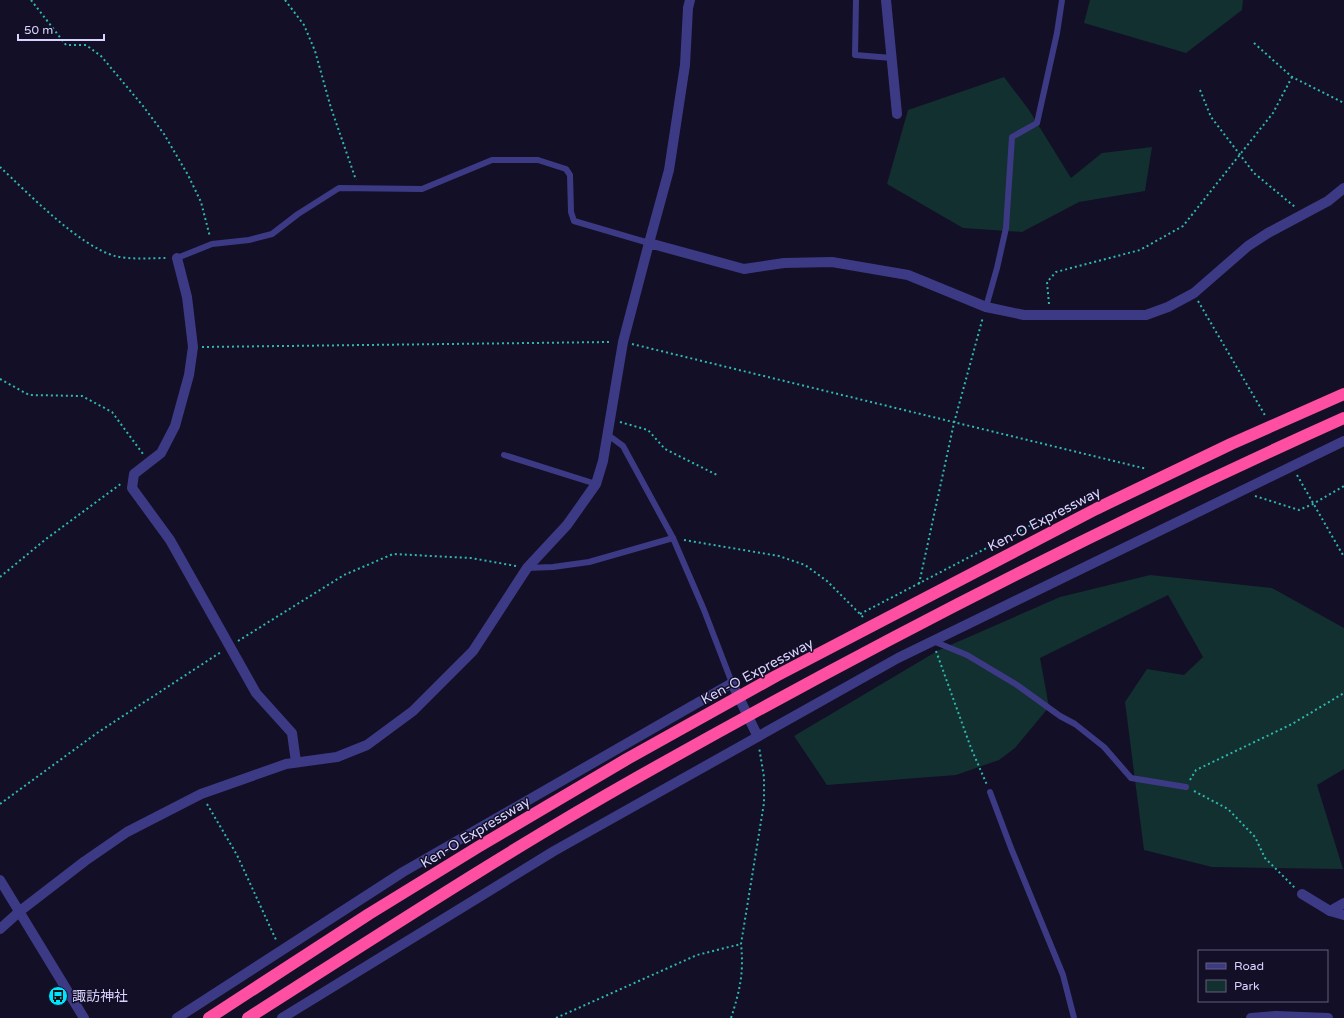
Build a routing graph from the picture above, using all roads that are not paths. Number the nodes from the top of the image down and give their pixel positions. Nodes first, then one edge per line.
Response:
1 (690, 0) edge
2 (856, 0) edge
3 (886, 0) edge
4 (1062, 0) edge
5 (892, 58) junction
6 (897, 114) dead end
7 (1344, 188) edge
8 (649, 243) junction
9 (177, 258) joint
10 (986, 308) junction
11 (1344, 394) edge
12 (1344, 418) edge
13 (608, 435) junction
14 (1344, 441) edge
15 (504, 455) dead end
16 (596, 484) junction
17 (672, 538) junction
18 (527, 568) junction
19 (931, 641) junction
20 (732, 683) junction
21 (757, 735) junction
22 (296, 762) junction
23 (1186, 787) road end
24 (990, 792) road end
25 (0, 880) edge
26 (1302, 894) road end
27 (1344, 903) edge
28 (1330, 910) junction
29 (20, 911) junction
30 (1344, 915) edge
31 (0, 929) edge
32 (84, 1018) edge
33 (177, 1018) edge
34 (209, 1018) edge
35 (248, 1018) edge
36 (282, 1018) edge
37 (1074, 1018) edge
38 (1251, 1018) edge
39 (1328, 1018) edge

1 - 8 street
2 - 5 lane
3 - 5 street
4 - 10 lane
5 - 6 street
7 - 10 street
8 - 9 lane
8 - 10 street
8 - 13 street
9 - 22 street
11 - 34 highway, Ken-O Expressway, bridge
12 - 35 highway, bridge
13 - 16 street
13 - 17 lane
14 - 19 street
15 - 16 lane
16 - 18 street
17 - 18 lane
17 - 20 lane
18 - 22 street
19 - 21 street
19 - 23 lane
20 - 21 street
20 - 33 street
21 - 36 street
22 - 29 street
24 - 37 lane
25 - 29 street
26 - 28 street
27 - 28 street
28 - 30 street
29 - 31 street
29 - 32 street
38 - 39 street

